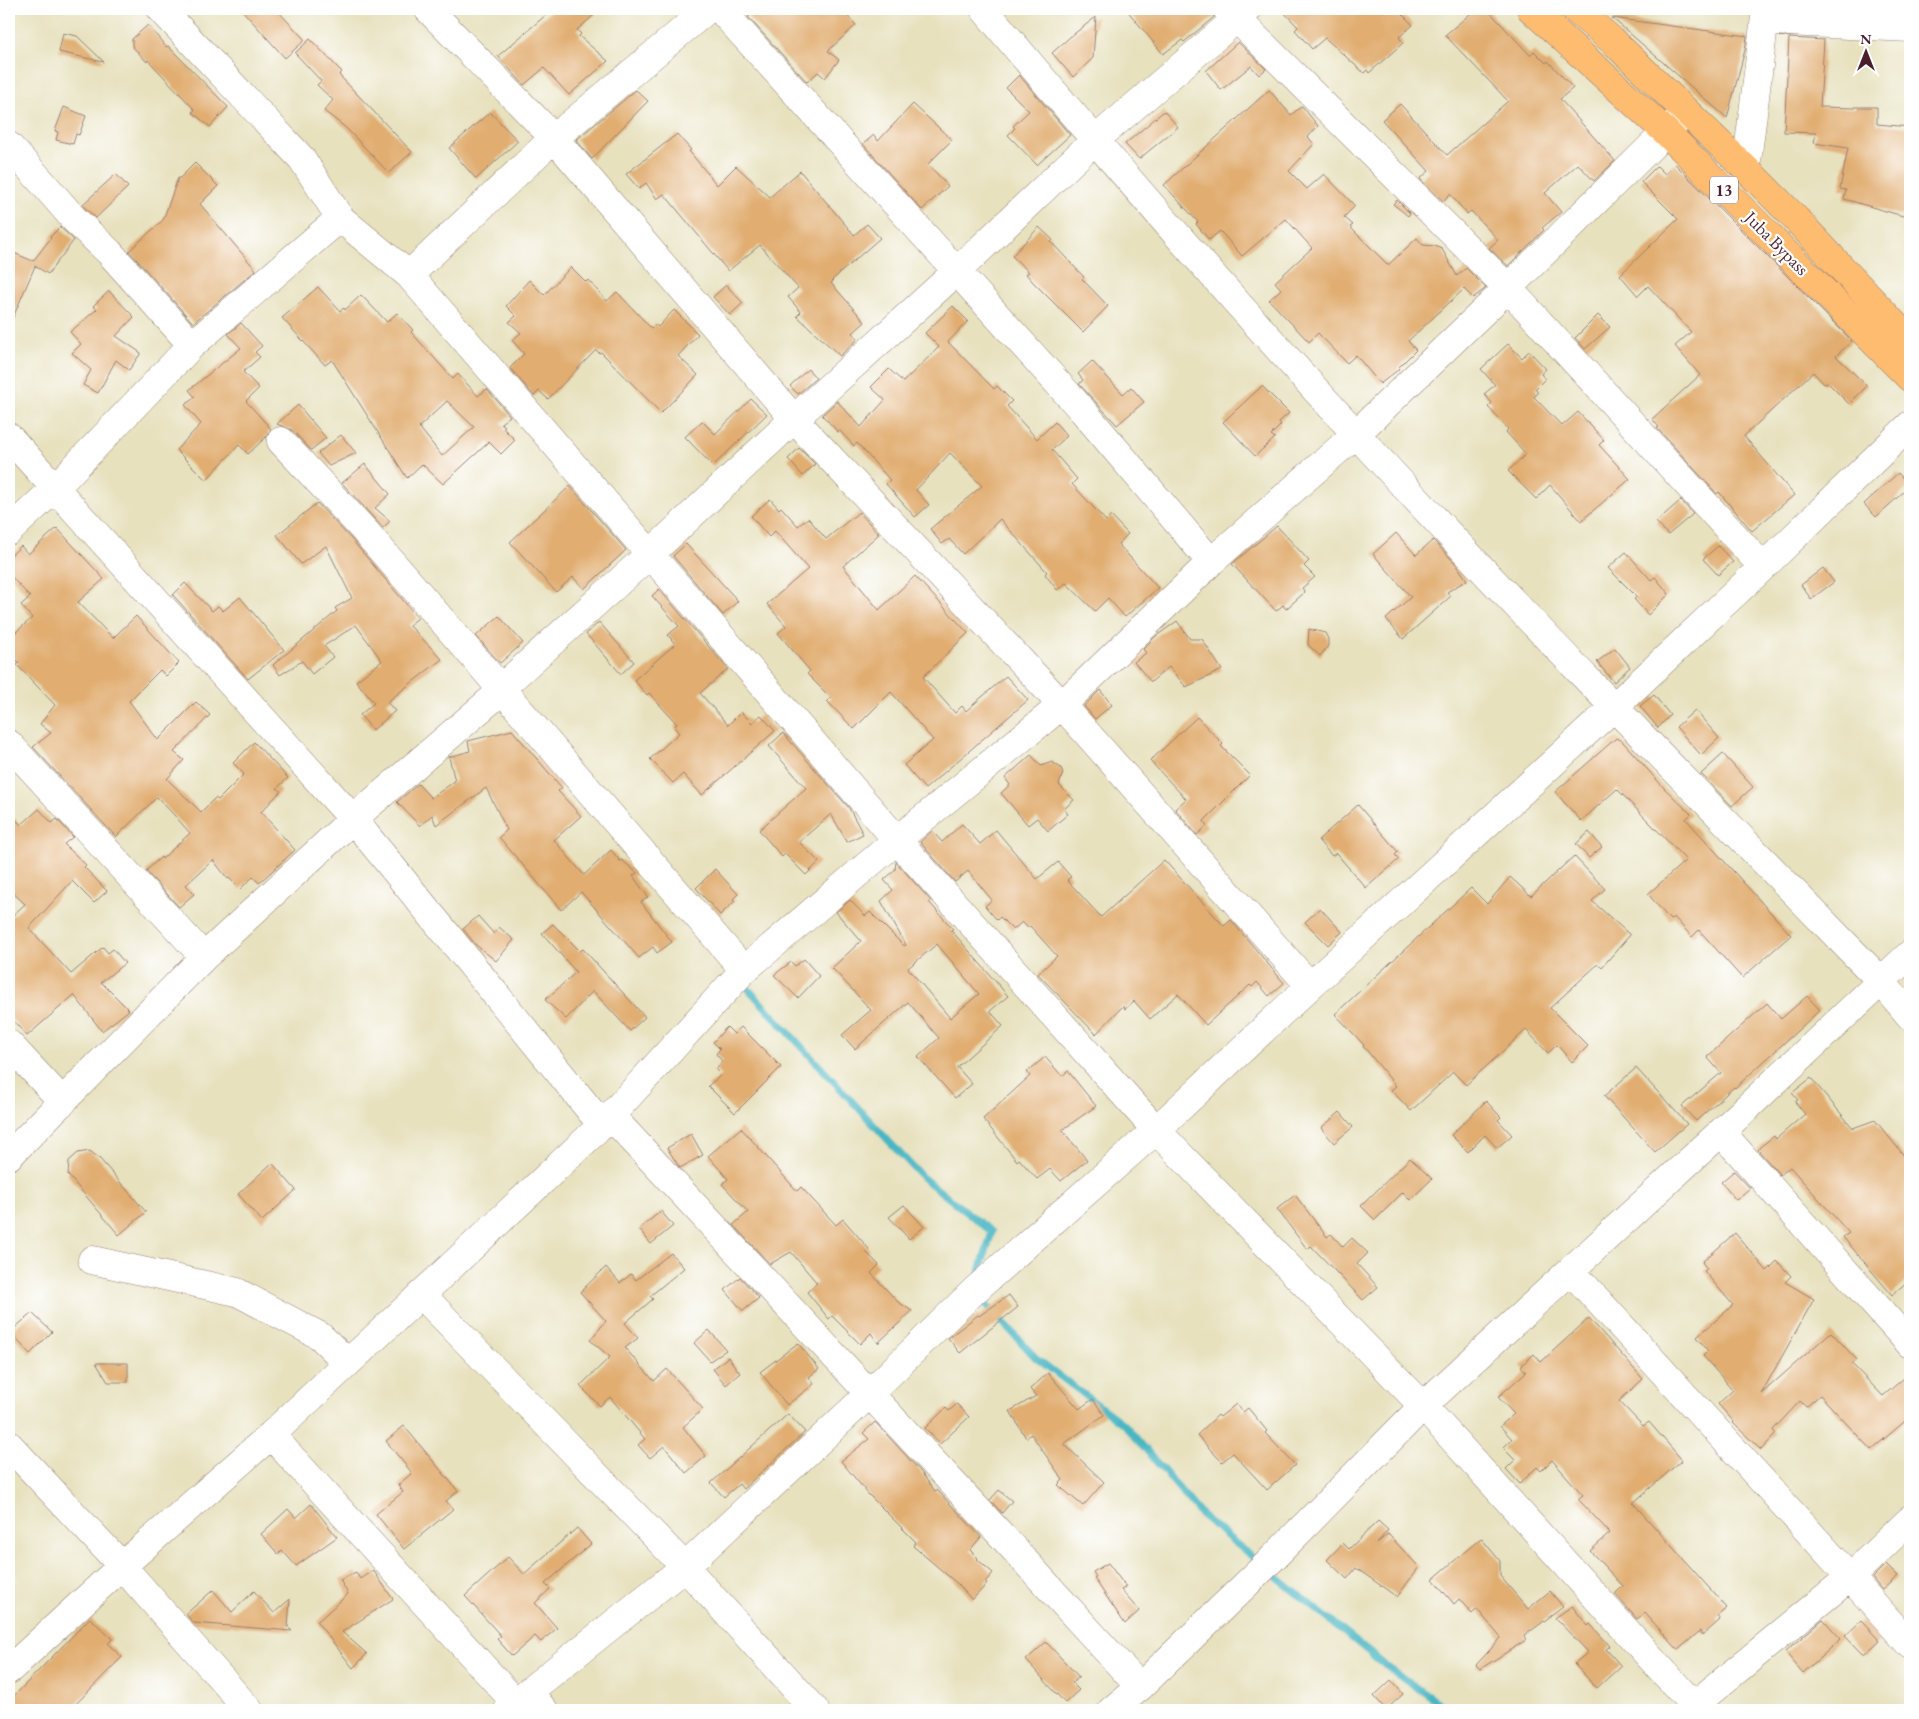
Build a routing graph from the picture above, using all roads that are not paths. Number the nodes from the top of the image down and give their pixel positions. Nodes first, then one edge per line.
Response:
1 (161, 9) edge
2 (428, 9) edge
3 (708, 9) edge
4 (720, 9) edge
5 (984, 9) edge
6 (1531, 9) edge
7 (1575, 9) edge
8 (1237, 12) edge
9 (1765, 15) edge
10 (1910, 28) edge
11 (1686, 112) junction
12 (1666, 132) junction
13 (554, 138) junction
14 (1094, 141) junction
15 (9, 146) edge
16 (1746, 169) junction
17 (340, 218) junction
18 (956, 272) junction
19 (409, 275) junction
20 (1508, 288) junction
21 (1910, 341) edge
22 (192, 345) junction
23 (1910, 378) edge
24 (794, 419) junction
25 (1910, 425) edge
26 (1356, 434) junction
27 (9, 437) edge
28 (281, 441) dead end
29 (54, 488) junction
30 (9, 531) edge
31 (650, 554) junction
32 (1210, 562) junction
33 (1763, 567) junction
34 (500, 688) junction
35 (1062, 704) junction
36 (1614, 707) junction
37 (9, 744) edge
38 (353, 819) junction
39 (897, 840) junction
40 (1910, 954) edge
41 (204, 956) junction
42 (744, 970) junction
43 (1881, 982) junction
44 (1310, 986) junction
45 (1910, 1016) edge
46 (9, 1044) edge
47 (63, 1102) junction
48 (606, 1120) junction
49 (1156, 1130) junction
50 (1721, 1132) junction
51 (9, 1156) edge
52 (92, 1260) dead end
53 (1570, 1271) junction
54 (421, 1294) junction
55 (1910, 1344) edge
56 (348, 1363) junction
57 (869, 1394) junction
58 (1423, 1406) junction
59 (271, 1435) junction
60 (9, 1445) edge
61 (1910, 1520) edge
62 (122, 1566) junction
63 (685, 1567) junction
64 (1850, 1577) junction
65 (1910, 1645) edge
66 (9, 1670) edge
67 (1140, 1686) junction
68 (524, 1704) edge
69 (1696, 1708) edge
70 (249, 1710) edge
71 (815, 1710) edge
72 (1112, 1710) edge

1 - 17 street
2 - 13 street
3 - 13 street
4 - 18 street
5 - 14 street
6 - 12 main road, Juba Bypass / 13
7 - 11 main road, Juba Bypass / 13
8 - 14 street
8 - 20 street
9 - 10 street
9 - 16 street
11 - 12 street
11 - 16 main road, Juba Bypass / 13
12 - 20 street
12 - 23 main road, Juba Bypass / 13
13 - 19 street
13 - 24 street
14 - 18 street
14 - 26 street
15 - 22 street
16 - 21 main road, Juba Bypass / 13
17 - 19 street
17 - 22 street
18 - 24 street
18 - 32 street
19 - 31 street
20 - 26 street
20 - 33 street
22 - 29 street
24 - 31 street
24 - 35 street
25 - 33 street
26 - 32 street
26 - 36 street
27 - 29 street
28 - 34 street
29 - 30 street
29 - 38 street
31 - 34 street
31 - 39 street
32 - 35 street
33 - 36 street
34 - 38 street
34 - 42 street
35 - 39 street
35 - 44 street
36 - 43 street
36 - 44 street
37 - 41 street
38 - 41 street
38 - 48 street
39 - 42 street
39 - 49 street
40 - 43 street
41 - 47 street
42 - 48 street
43 - 45 street
43 - 50 street
44 - 49 street
46 - 47 street
47 - 51 street
48 - 54 street
48 - 57 street
49 - 57 street
49 - 58 street
50 - 53 street
50 - 55 street
52 - 56 street
53 - 58 street
53 - 64 street
54 - 56 street
54 - 63 street
56 - 59 street
57 - 63 street
57 - 67 street
58 - 67 street
58 - 69 street
59 - 62 street
59 - 68 street
60 - 62 street
61 - 64 street
62 - 66 street
62 - 70 street
63 - 68 street
63 - 71 street
64 - 65 street
64 - 69 street
67 - 72 street

